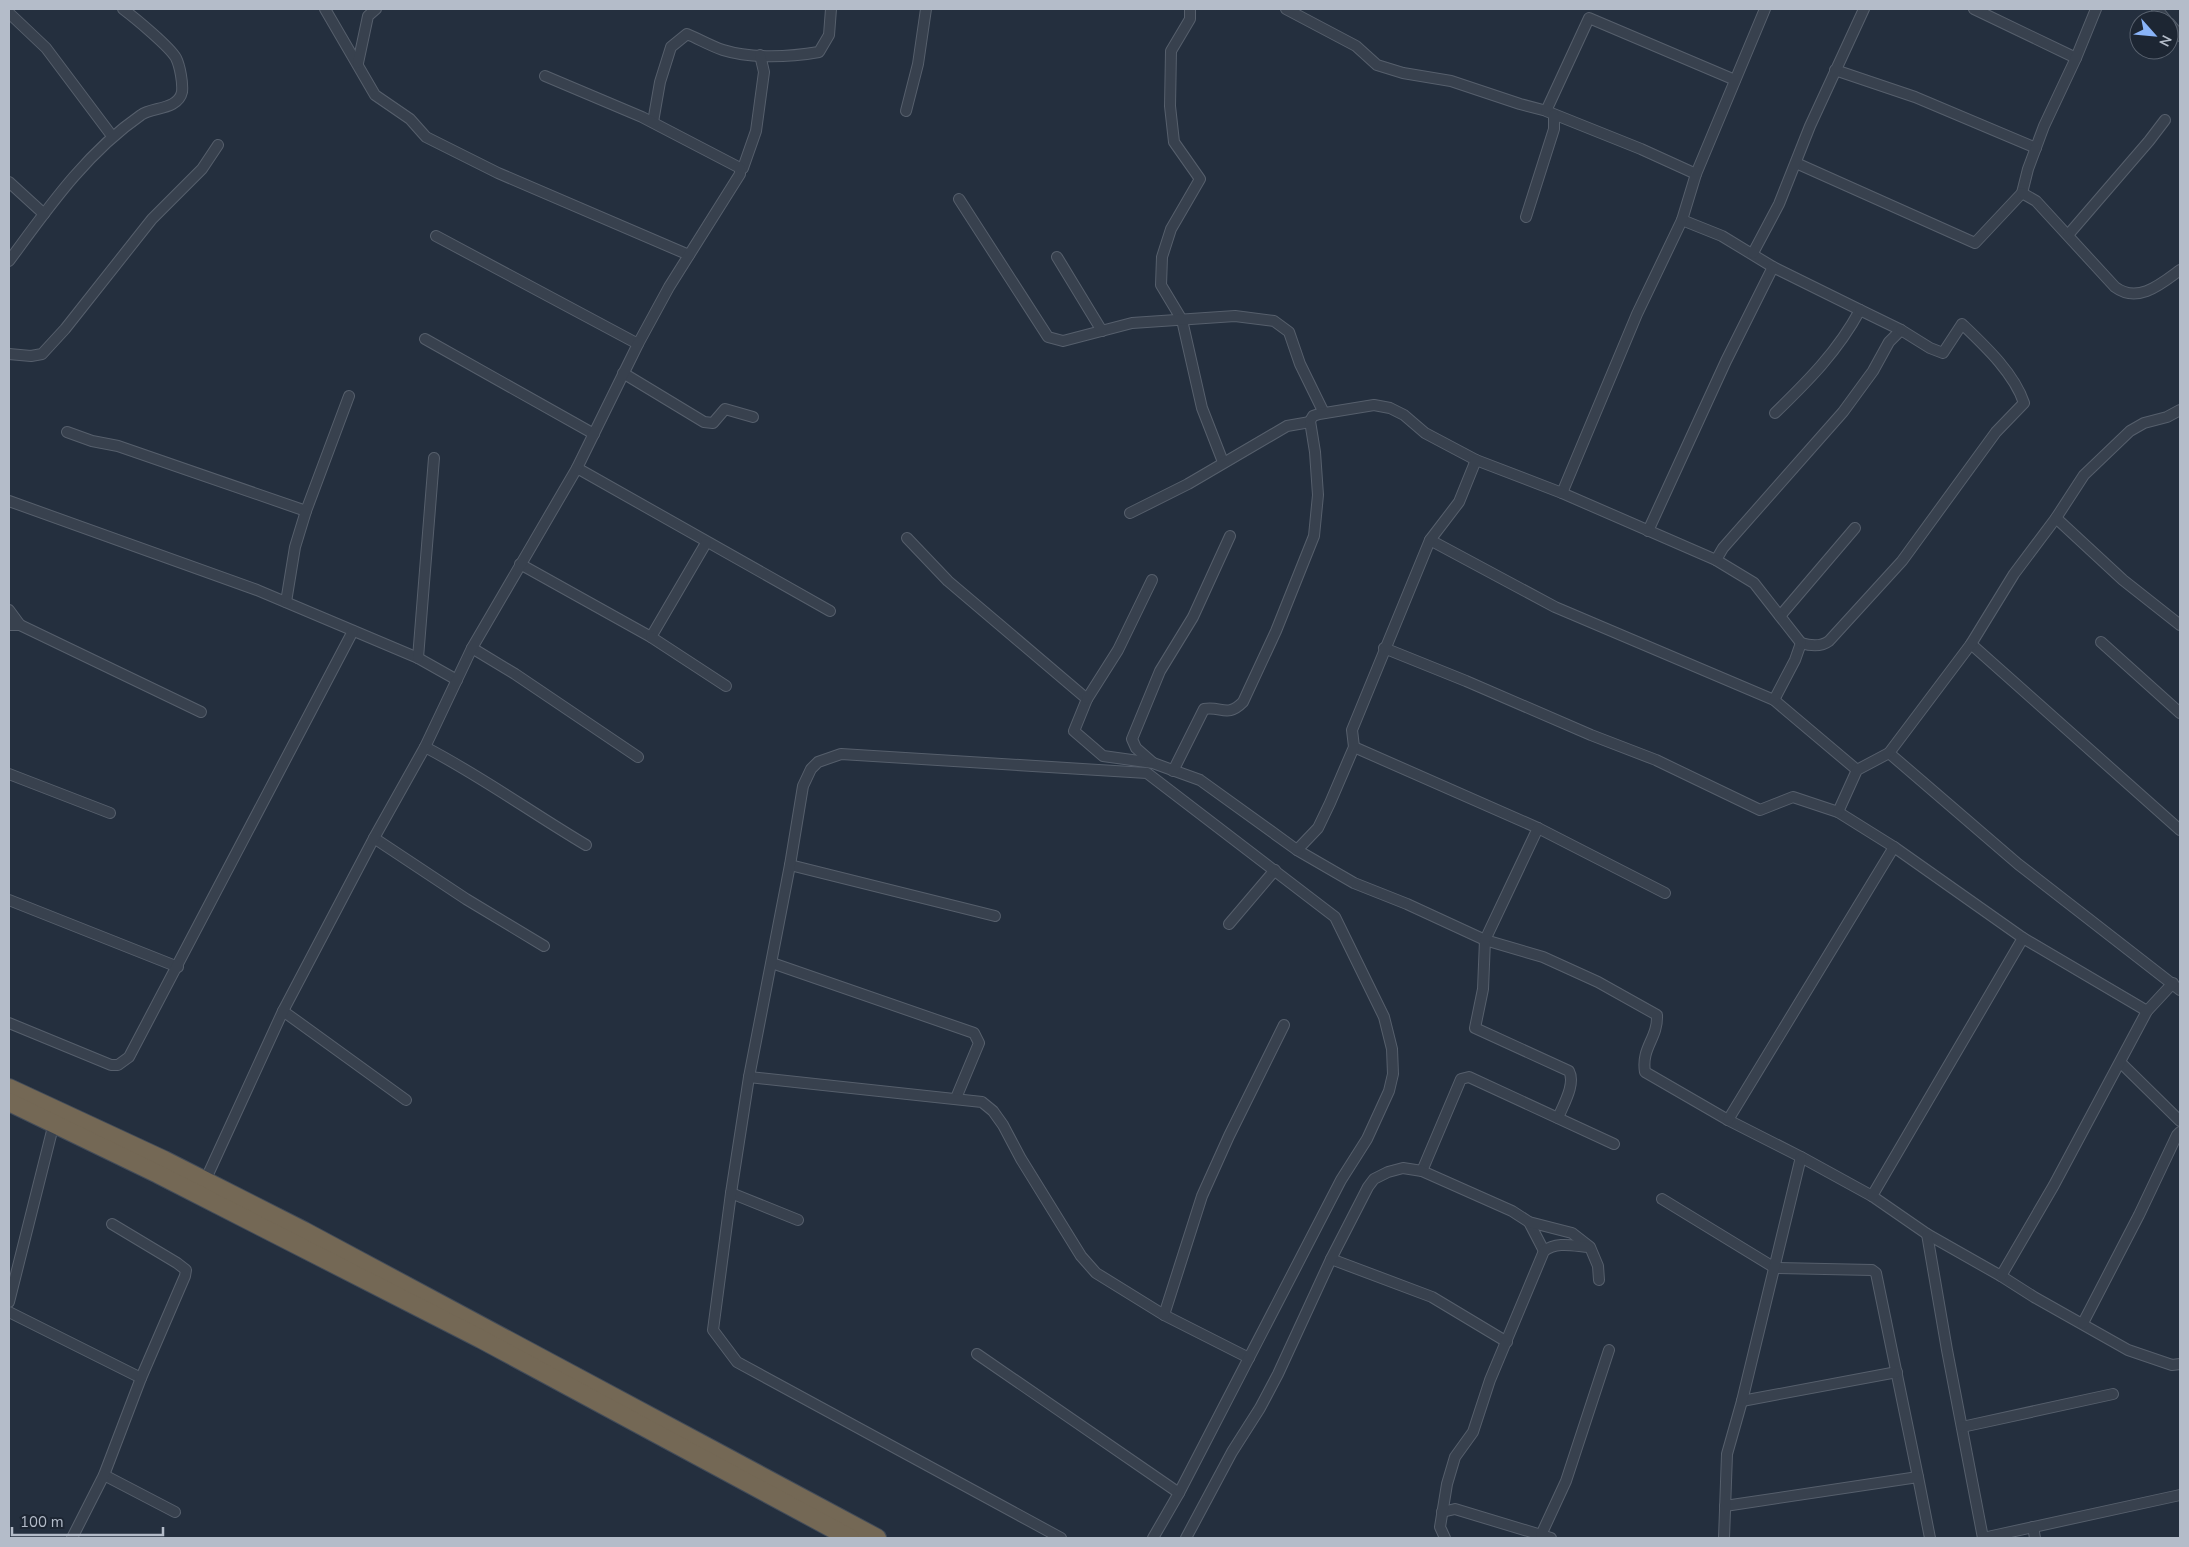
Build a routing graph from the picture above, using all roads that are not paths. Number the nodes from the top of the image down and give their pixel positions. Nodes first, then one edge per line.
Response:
1 (124, 9) edge
2 (325, 9) edge
3 (376, 9) edge
4 (832, 9) edge
5 (926, 9) edge
6 (1190, 9) edge
7 (1286, 9) edge
8 (1765, 9) edge
9 (1864, 9) edge
10 (1974, 9) edge
11 (2096, 9) edge
12 (9, 13) edge
13 (760, 55) junction
14 (2076, 58) junction
15 (358, 64) junction
16 (1835, 70) junction
17 (545, 76) dead end
18 (1734, 80) junction
19 (1543, 110) dead end
20 (906, 111) dead end
21 (1554, 115) junction
22 (2164, 120) dead end
23 (653, 122) junction
24 (112, 136) junction
25 (218, 145) dead end
26 (2036, 148) junction
27 (1796, 163) junction
28 (740, 168) junction
29 (1696, 174) junction
30 (9, 182) edge
31 (2022, 194) junction
32 (959, 200) dead end
33 (44, 214) junction
34 (1526, 217) dead end
35 (1682, 220) junction
36 (2068, 235) junction
37 (436, 236) dead end
38 (1753, 253) junction
39 (689, 255) junction
40 (1056, 257) dead end
41 (9, 261) edge
42 (1773, 267) junction
43 (2180, 270) edge
44 (1860, 310) junction
45 (1182, 320) junction
46 (1901, 330) junction
47 (1102, 331) junction
48 (424, 339) dead end
49 (638, 344) junction
50 (9, 354) edge
51 (623, 373) junction
52 (349, 396) dead end
53 (2180, 410) edge
54 (1775, 412) dead end
55 (1324, 413) junction
56 (753, 417) dead end
57 (1310, 422) junction
58 (68, 432) dead end
59 (594, 434) junction
60 (434, 458) dead end
61 (1476, 460) junction
62 (1223, 462) junction
63 (577, 468) junction
64 (1562, 493) junction
65 (9, 501) edge
66 (306, 511) junction
67 (1130, 513) dead end
68 (2056, 518) junction
69 (1855, 528) dead end
70 (1648, 531) junction
71 (1230, 536) dead end
72 (906, 538) dead end
73 (1430, 540) junction
74 (706, 542) junction
75 (1716, 560) junction
76 (520, 564) junction
77 (1152, 580) dead end
78 (286, 602) junction
79 (9, 610) edge
80 (830, 611) dead end
81 (1780, 616) junction
82 (9, 625) edge
83 (20, 625) junction
84 (2180, 625) edge
85 (353, 631) junction
86 (651, 637) junction
87 (2101, 642) dead end
88 (1801, 643) junction
89 (1970, 644) junction
90 (472, 648) junction
91 (1384, 648) junction
92 (418, 658) junction
93 (457, 680) junction
94 (726, 686) dead end
95 (1087, 699) junction
96 (1774, 700) junction
97 (201, 712) dead end
98 (2180, 713) edge
99 (425, 747) junction
100 (1354, 747) junction
101 (1889, 753) junction
102 (638, 757) dead end
103 (1153, 763) junction
104 (1857, 770) junction
105 (1173, 771) junction
106 (9, 774) edge
107 (1838, 812) junction
108 (110, 813) dead end
109 (1538, 828) junction
110 (2180, 830) edge
111 (374, 838) junction
112 (586, 845) dead end
113 (1894, 847) junction
114 (1297, 850) junction
115 (790, 865) junction
116 (1274, 870) junction
117 (1665, 893) dead end
118 (9, 900) edge
119 (995, 916) dead end
120 (1229, 924) dead end
121 (2022, 938) junction
122 (1484, 940) junction
123 (544, 946) dead end
124 (772, 963) junction
125 (178, 967) junction
126 (2177, 986) edge
127 (2148, 1010) junction
128 (284, 1011) junction
129 (9, 1023) edge
130 (1284, 1025) dead end
131 (2121, 1063) junction
132 (749, 1077) junction
133 (9, 1088) edge
134 (956, 1098) junction
135 (406, 1100) dead end
136 (9, 1102) edge
137 (1558, 1118) junction
138 (1728, 1120) junction
139 (2180, 1121) edge
140 (54, 1123) junction
141 (2180, 1132) edge
142 (1614, 1144) dead end
143 (1801, 1157) junction
144 (1422, 1171) junction
145 (206, 1181) junction
146 (731, 1193) junction
147 (1872, 1196) junction
148 (1662, 1198) dead end
149 (798, 1220) dead end
150 (1528, 1222) junction
151 (112, 1224) dead end
152 (1927, 1234) junction
153 (1590, 1247) junction
154 (1544, 1251) junction
155 (1331, 1259) junction
156 (1775, 1268) junction
157 (2001, 1276) junction
158 (1599, 1280) dead end
159 (9, 1302) edge
160 (9, 1312) edge
161 (1164, 1315) junction
162 (2083, 1323) junction
163 (1507, 1342) junction
164 (1610, 1350) dead end
165 (977, 1354) dead end
166 (1249, 1358) junction
167 (532, 1360) junction
168 (2180, 1364) edge
169 (1897, 1372) junction
170 (141, 1378) junction
171 (2113, 1394) dead end
172 (1742, 1401) junction
173 (1962, 1427) junction
174 (104, 1475) junction
175 (1918, 1477) junction
176 (1179, 1493) junction
177 (2180, 1495) edge
178 (1725, 1506) junction
179 (175, 1512) dead end
180 (1442, 1512) junction
181 (2033, 1527) junction
182 (1541, 1535) junction
183 (72, 1538) edge
184 (850, 1538) edge
185 (877, 1538) edge
186 (1061, 1538) edge
187 (1153, 1538) edge
188 (1186, 1538) edge
189 (1445, 1538) edge
190 (1551, 1538) edge
191 (1724, 1538) edge
192 (1930, 1538) edge
193 (1983, 1538) edge
194 (2035, 1538) edge

1 - 24 street
2 - 15 street
3 - 15 street
4 - 13 street
5 - 20 street
6 - 45 street
7 - 19 street
8 - 18 street
9 - 16 street
10 - 14 street
11 - 14 street
12 - 24 street
13 - 23 street
13 - 28 street
14 - 26 street
15 - 39 street
16 - 26 street
16 - 27 street
17 - 23 street
18 - 21 street
18 - 29 street
21 - 29 street
21 - 34 street
22 - 36 street
23 - 28 street
24 - 33 street
25 - 50 street
26 - 31 street
27 - 31 street
27 - 38 street
28 - 39 street
29 - 35 street
30 - 33 street
31 - 36 street
32 - 47 street
33 - 41 street
35 - 38 street
35 - 64 street
36 - 43 street
37 - 49 street
38 - 42 street
39 - 49 street
40 - 47 street
42 - 44 street
42 - 70 street
44 - 46 street
44 - 54 street
45 - 47 street
45 - 55 street
45 - 62 street
46 - 75 street
46 - 88 street
48 - 59 street
49 - 51 street
51 - 56 street
51 - 59 street
52 - 66 street
53 - 68 street
55 - 57 street
55 - 61 street
57 - 62 street
57 - 105 street
58 - 66 street
59 - 63 street
60 - 92 street
61 - 64 street
61 - 73 street
62 - 67 street
63 - 74 street
63 - 76 street
64 - 70 street
65 - 78 street
66 - 78 street
68 - 84 street
68 - 89 street
69 - 81 street
70 - 75 street
71 - 103 street
72 - 95 street
73 - 91 street
73 - 96 street
74 - 80 street
74 - 86 street
75 - 81 street
76 - 86 street
76 - 90 street
77 - 95 street
78 - 85 street
79 - 83 street
81 - 88 street
82 - 83 street
83 - 97 street
85 - 92 street
85 - 125 street
86 - 94 street
87 - 98 street
88 - 96 street
89 - 101 street
89 - 110 street
90 - 93 street
90 - 102 street
91 - 100 street
91 - 107 street
92 - 93 street
93 - 99 street
95 - 103 street
96 - 104 street
99 - 111 street
99 - 112 street
100 - 109 street
100 - 114 street
101 - 104 street
101 - 126 street
103 - 105 street
104 - 107 street
105 - 114 street
106 - 108 street
107 - 113 street
109 - 117 street
109 - 122 street
111 - 123 street
111 - 128 street
113 - 121 street
113 - 138 street
114 - 122 street
115 - 116 street
115 - 119 street
115 - 124 street
116 - 120 street
116 - 166 street
118 - 125 street
121 - 127 street
121 - 147 street
122 - 137 street
122 - 138 street
124 - 132 street
124 - 134 street
125 - 129 street
126 - 127 street
127 - 131 street
128 - 135 street
128 - 145 street
130 - 161 street
131 - 139 street
131 - 157 street
132 - 134 street
132 - 146 street
133 - 145 highway
134 - 161 street
136 - 140 highway
137 - 142 street
137 - 144 street
138 - 143 street
140 - 159 street
140 - 167 highway
141 - 162 street
143 - 147 street
143 - 156 street
144 - 150 street
144 - 155 street
145 - 167 highway
146 - 149 street
146 - 186 street
147 - 152 street
148 - 156 street
150 - 153 street
150 - 154 street
151 - 170 street
152 - 157 street
152 - 173 street
153 - 154 street
153 - 158 street
154 - 163 street
155 - 163 street
155 - 188 street
156 - 169 street
156 - 172 street
157 - 162 street
160 - 170 street
161 - 166 street
162 - 168 street
163 - 180 street
164 - 182 street
165 - 176 street
166 - 176 street
167 - 184 highway
167 - 185 highway
169 - 172 street
169 - 175 street
170 - 174 street
171 - 173 street
172 - 178 street
173 - 193 street
174 - 179 street
174 - 183 street
175 - 178 street
175 - 192 street
176 - 187 street
177 - 181 street
178 - 191 street
180 - 182 street
180 - 189 street
181 - 193 street
181 - 194 street
182 - 190 street

